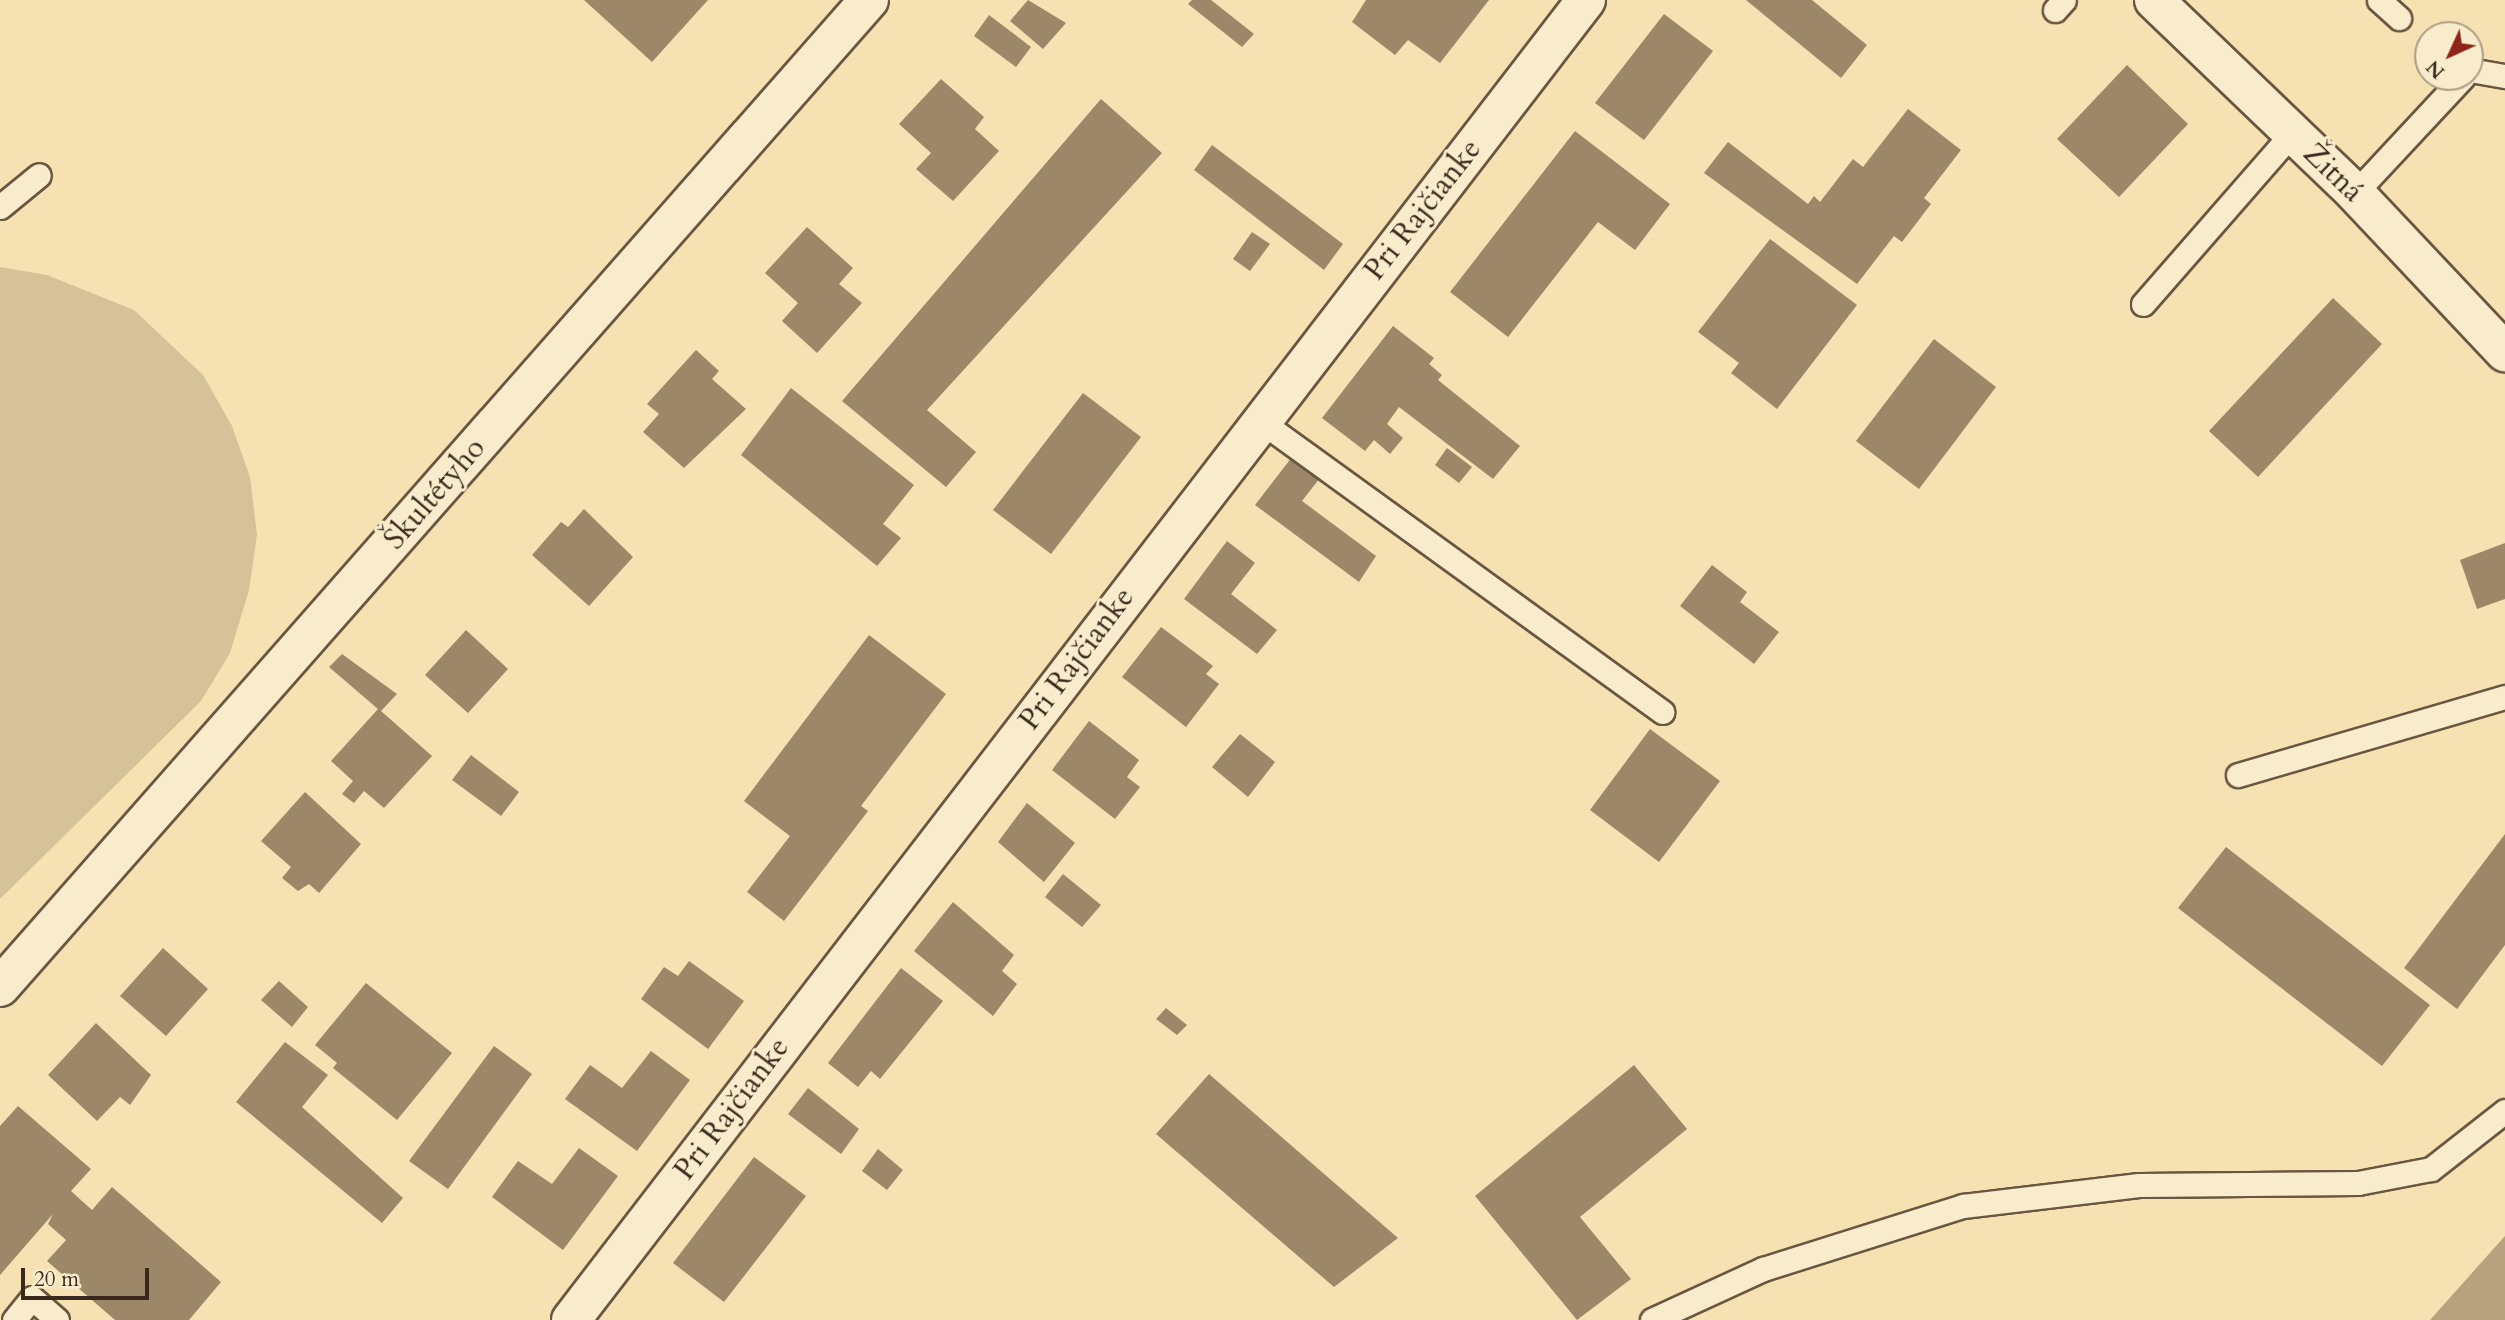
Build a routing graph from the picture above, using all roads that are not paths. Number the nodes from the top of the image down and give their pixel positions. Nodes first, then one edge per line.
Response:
1 (869, 0) edge
2 (1586, 0) edge
3 (2154, 0) edge
4 (2379, 0) edge
5 (2399, 18) dead end
6 (2484, 72) edge
7 (2505, 76) edge
8 (2450, 91) edge
9 (2292, 133) junction
10 (39, 176) dead end
11 (2355, 192) junction
12 (0, 206) edge
13 (2143, 304) dead end
14 (2505, 352) edge
15 (1259, 419) junction
16 (2505, 697) edge
17 (1663, 712) dead end
18 (2238, 775) dead end
19 (0, 987) edge
20 (2505, 1111) edge
21 (14, 1320) edge
22 (57, 1320) edge
23 (571, 1320) edge
24 (1653, 1320) edge

1 - 19 street, Škultétyho
2 - 15 street, Pri Rajčianke
3 - 9 street, Žitná
4 - 5 lane
6 - 7 lane
8 - 11 lane
9 - 11 street, Žitná
9 - 13 lane
10 - 12 lane
11 - 14 street, Žitná
15 - 17 lane
15 - 23 street, Pri Rajčianke
16 - 18 lane
20 - 24 lane
21 - 22 lane

